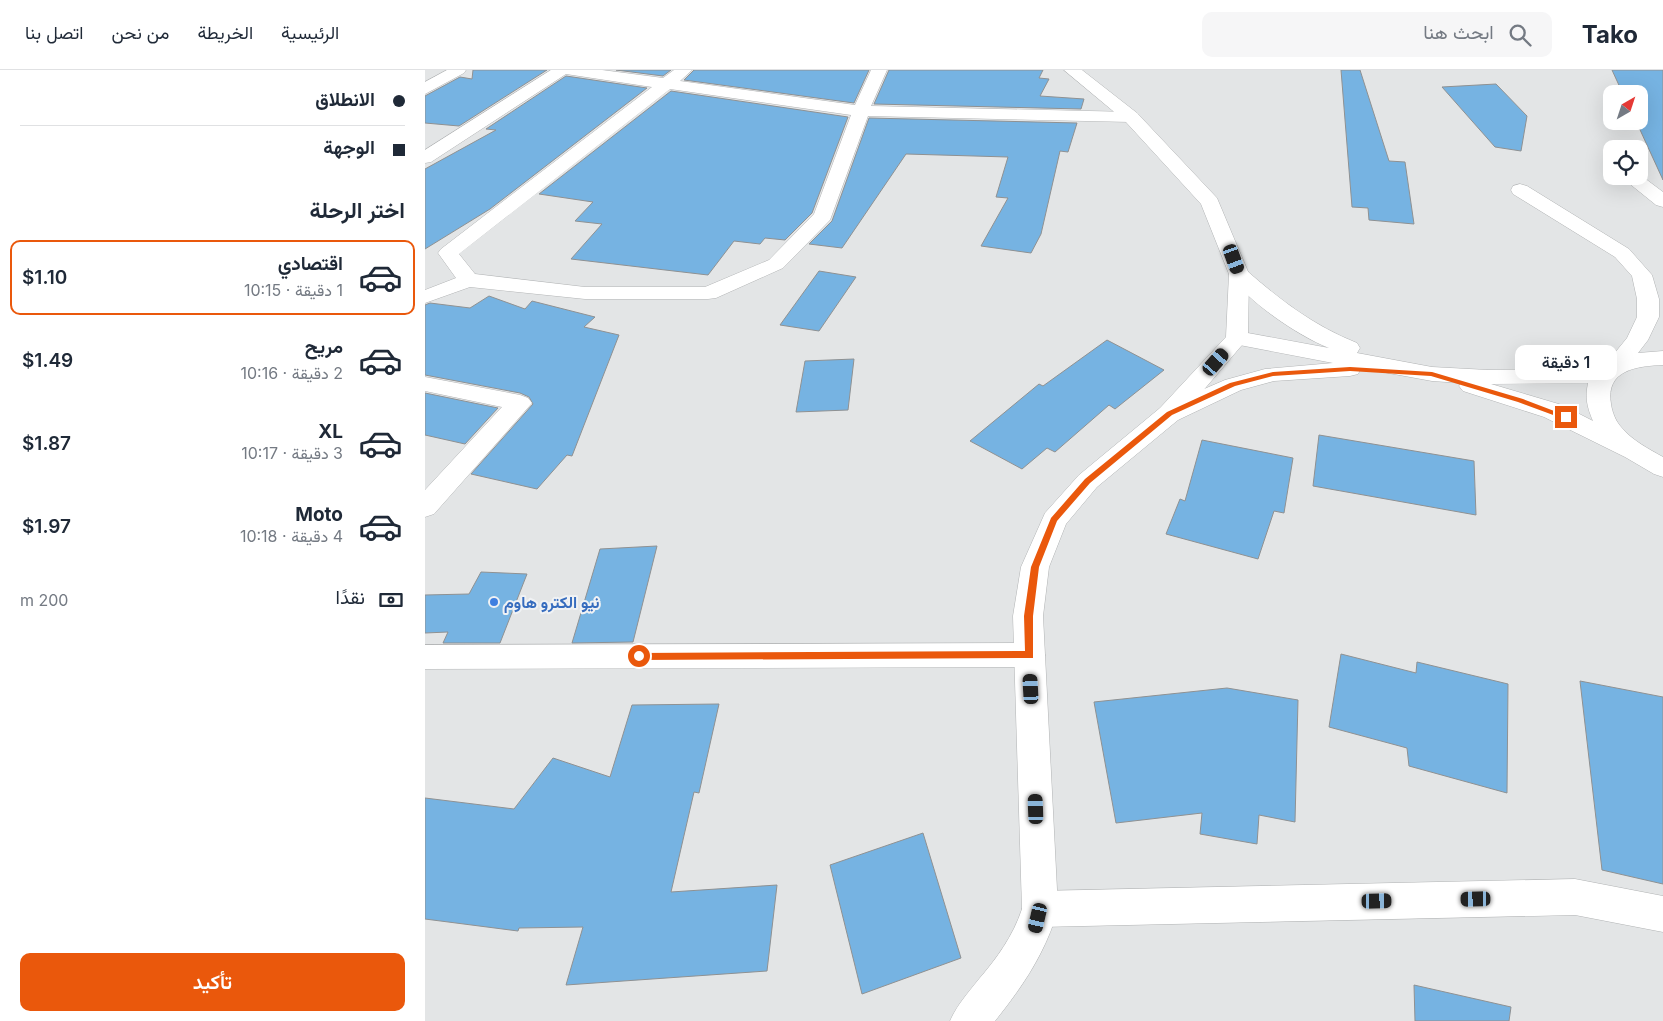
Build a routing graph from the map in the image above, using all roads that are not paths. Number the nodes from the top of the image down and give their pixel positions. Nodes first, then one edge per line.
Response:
1 (458, 70) edge
2 (562, 70) edge
3 (568, 70) edge
4 (684, 70) edge
5 (879, 70) edge
6 (1072, 70) edge
7 (665, 85) junction
8 (425, 89) edge
9 (861, 111) junction
10 (1131, 116) junction
11 (425, 158) edge
12 (1641, 185) edge
13 (1520, 190) dead end
14 (1663, 201) edge
15 (1239, 274) junction
16 (467, 280) junction
17 (425, 297) edge
18 (1237, 338) junction
19 (1663, 358) edge
20 (1617, 365) junction
21 (1432, 374) junction
22 (425, 384) edge
23 (1169, 414) junction
24 (1633, 450) junction
25 (1663, 468) edge
26 (425, 507) edge
27 (1030, 655) junction
28 (425, 657) edge
29 (1040, 909) junction
30 (1663, 914) edge
31 (970, 1021) edge

1 - 8 street
2 - 11 street
3 - 7 street
4 - 7 street
5 - 9 street
6 - 10 street
7 - 9 street
7 - 16 street
9 - 10 street
9 - 16 street
10 - 15 street
12 - 14 street
13 - 20 street
15 - 18 street
15 - 21 street
16 - 17 street
18 - 21 street
18 - 23 street
19 - 20 street
20 - 21 street
20 - 24 street
21 - 23 street
21 - 24 street
22 - 26 street
23 - 27 street
24 - 25 street
27 - 28 street
27 - 29 street
29 - 30 street
29 - 31 street

